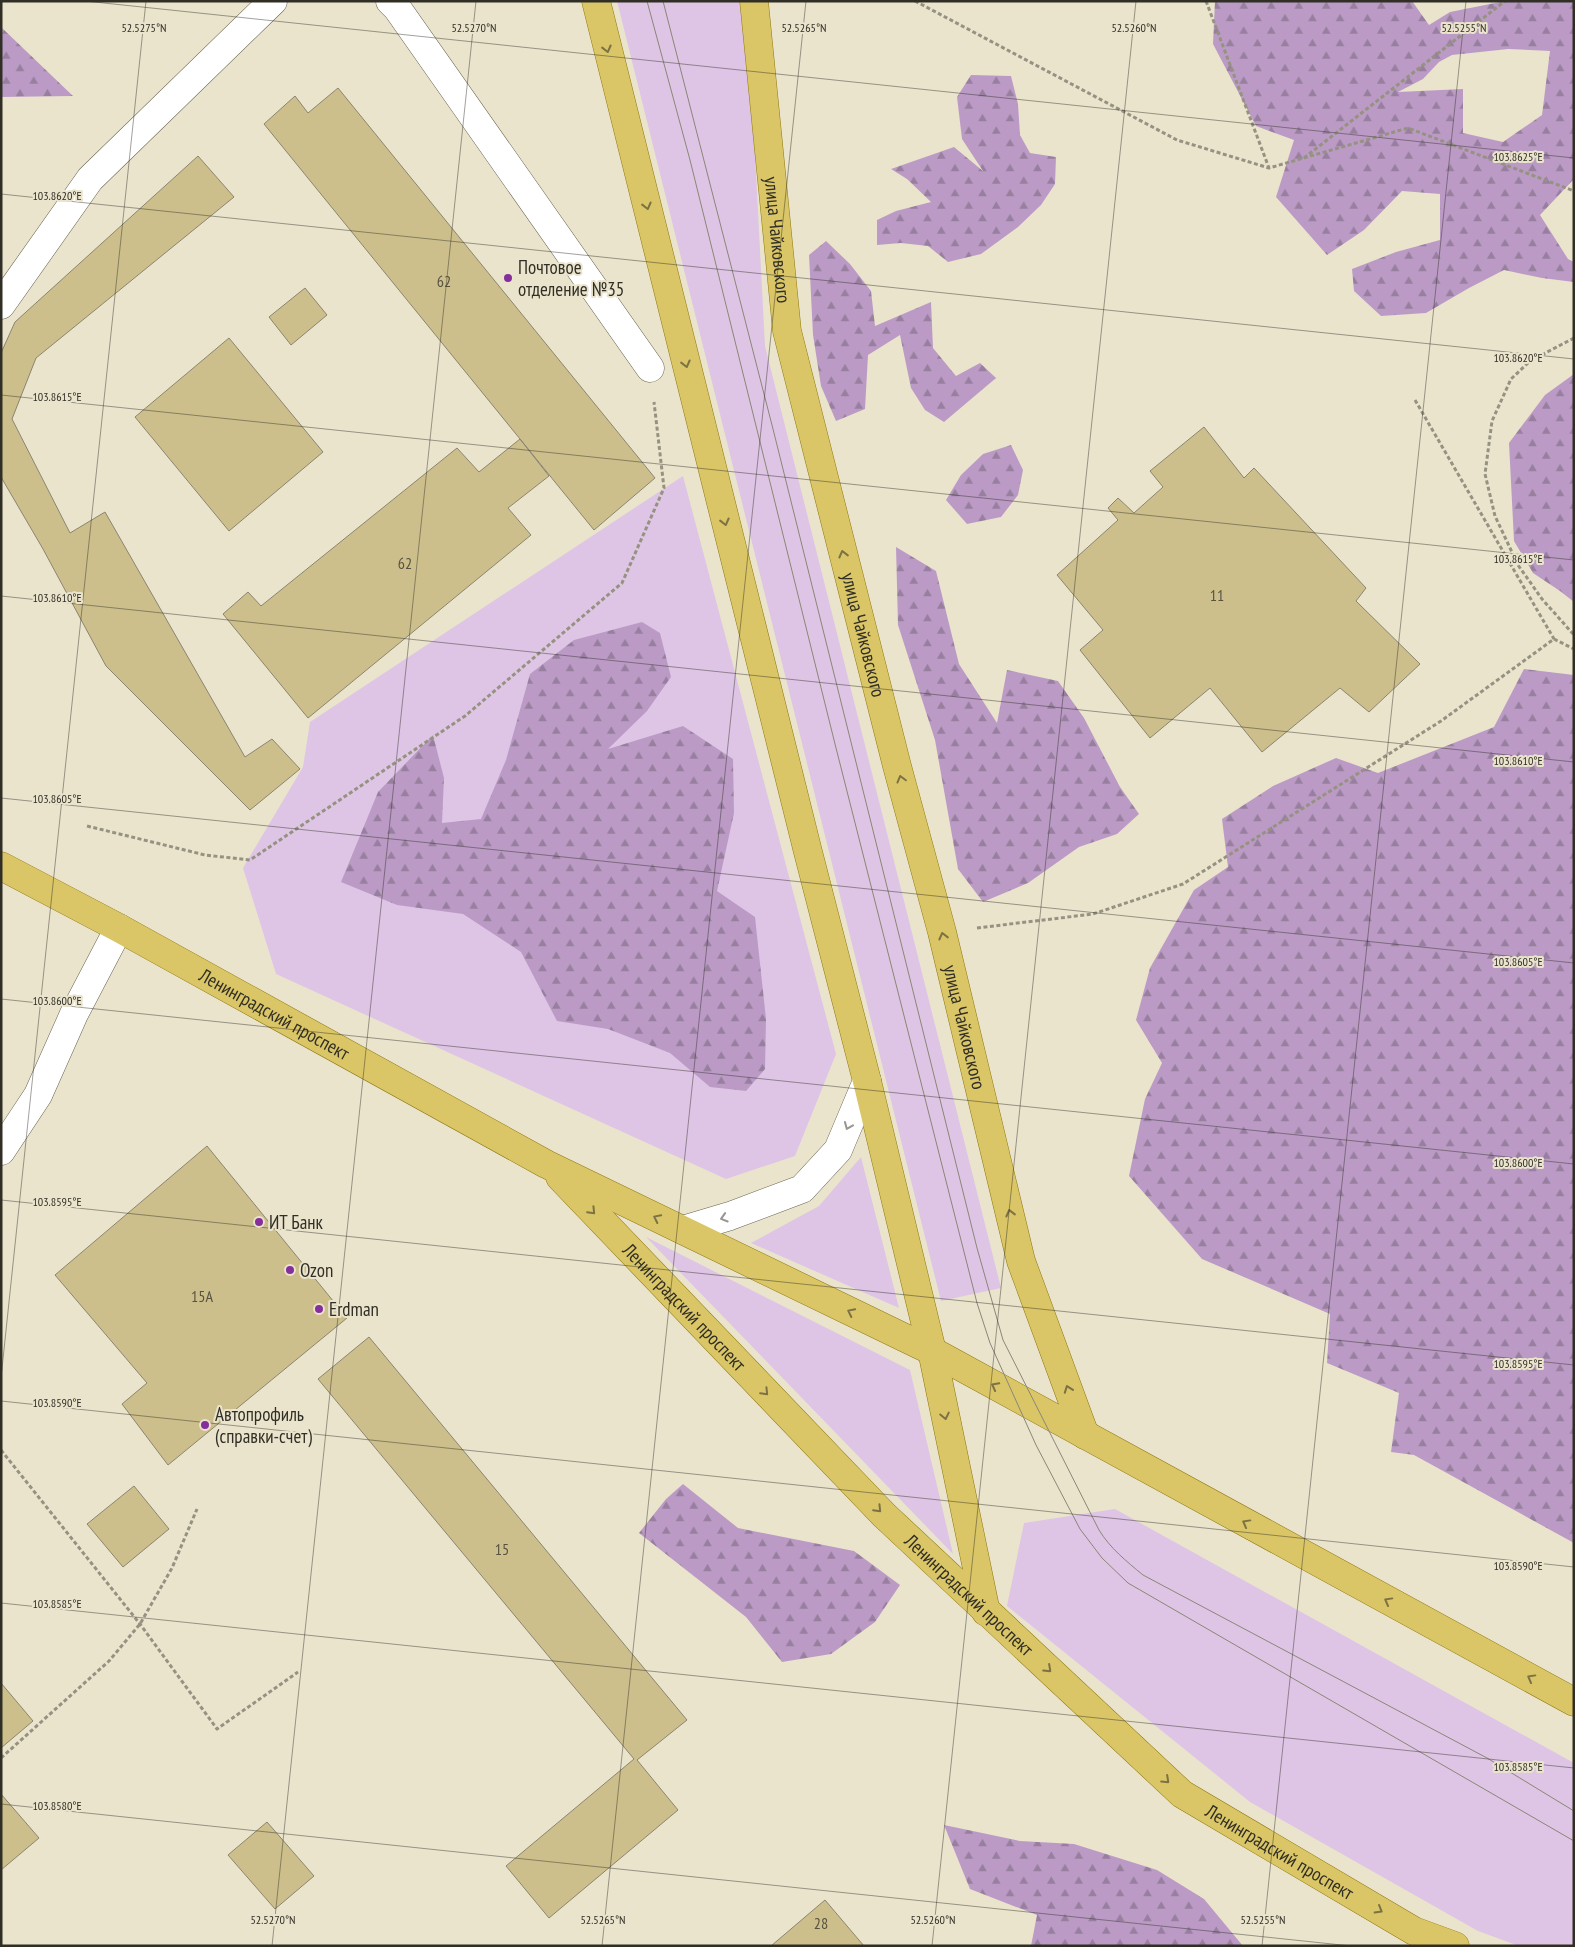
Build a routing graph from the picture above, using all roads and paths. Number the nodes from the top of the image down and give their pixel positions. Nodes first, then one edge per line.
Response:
1 (273, 1) edge
2 (390, 1) edge
3 (596, 1) edge
4 (754, 1) edge
5 (915, 1) edge
6 (1206, 1) edge
7 (1505, 1) edge
8 (1303, 159) junction
9 (1270, 168) junction
10 (1574, 191) edge
11 (1, 305) edge
12 (1574, 338) edge
13 (650, 368) joint
14 (1415, 400) dead end
15 (1574, 635) edge
16 (1554, 639) junction
17 (1574, 649) edge
18 (87, 826) dead end
19 (1, 866) edge
20 (119, 928) junction
21 (942, 932) junction
22 (867, 1081) junction
23 (1, 1151) edge
24 (546, 1164) junction
25 (683, 1230) junction
26 (932, 1352) junction
27 (1085, 1435) junction
28 (1, 1450) edge
29 (197, 1509) dead end
30 (986, 1612) junction
31 (140, 1624) junction
32 (298, 1672) dead end
33 (1574, 1702) edge
34 (1, 1758) edge
35 (1455, 1946) edge

1 - 11 street
2 - 13 street
3 -> 22 main road
21 -> 4 main road, улица Чайковского
5 - 9 path
6 - 9 path
7 - 8 path
8 - 9 path
8 - 10 path
12 - 15 path
13 - 18 path
14 - 16 path
16 - 17 path
16 - 21 path
19 - 20 main road, Ленинградский проспект
20 - 23 street
20 - 24 main road, Ленинградский проспект
27 -> 21 main road, улица Чайковского
22 -> 25 street
22 - 26 main road
25 -> 24 main road, Ленинградский проспект
24 -> 30 main road, Ленинградский проспект
26 -> 25 main road, Ленинградский проспект
27 -> 26 main road, Ленинградский проспект
26 -> 30 main road
33 -> 27 main road, Ленинградский проспект
28 - 31 path
29 - 31 path
30 -> 35 main road, Ленинградский проспект
31 - 32 path
31 - 34 path

